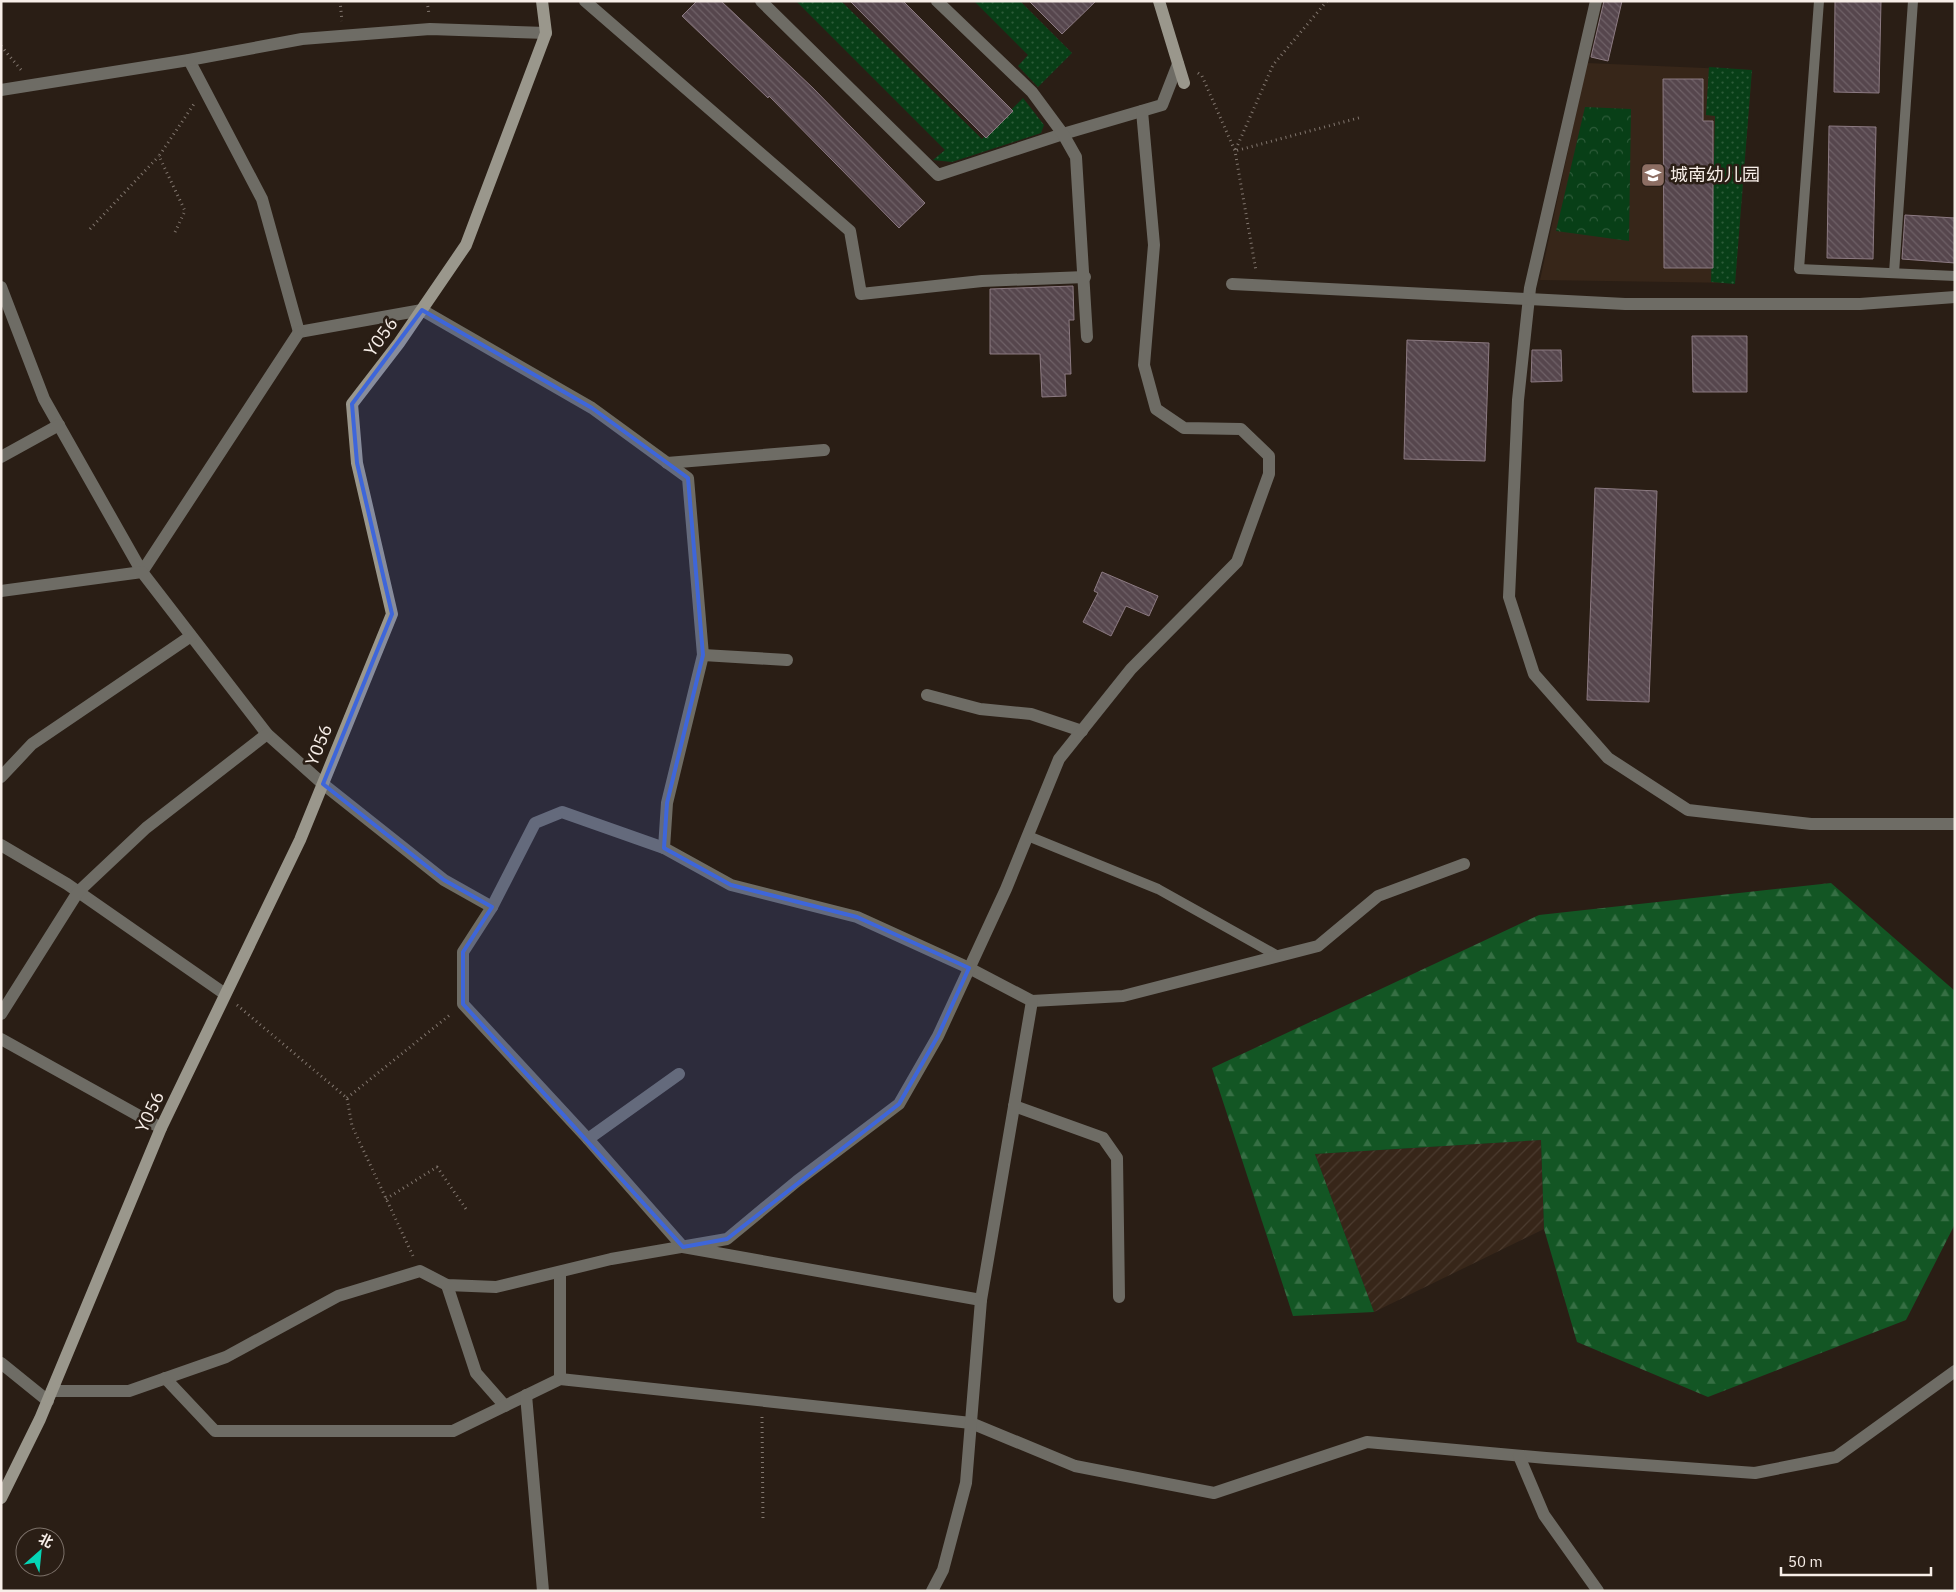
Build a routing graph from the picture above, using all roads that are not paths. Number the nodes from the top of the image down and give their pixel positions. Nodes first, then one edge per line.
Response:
1 (542, 1) edge
2 (585, 1) edge
3 (761, 1) edge
4 (937, 1) edge
5 (1159, 1) edge
6 (1596, 1) edge
7 (1819, 1) edge
8 (1913, 1) edge
9 (546, 33) junction
10 (189, 60) junction
11 (1178, 64) junction
12 (1184, 83) dead end
13 (1, 90) edge
14 (1142, 111) junction
15 (1063, 134) junction
16 (1894, 273) junction
17 (1955, 276) edge
18 (1085, 277) junction
19 (1232, 284) dead end
20 (1, 287) edge
21 (1955, 297) edge
22 (1529, 299) junction
23 (422, 310) junction
24 (299, 332) junction
25 (1087, 337) dead end
26 (58, 425) junction
27 (824, 450) dead end
28 (1, 457) edge
29 (667, 463) junction
30 (142, 572) junction
31 (1, 591) edge
32 (191, 636) junction
33 (703, 655) junction
34 (786, 660) dead end
35 (928, 695) dead end
36 (1082, 731) junction
37 (267, 734) junction
38 (1, 777) edge
39 (323, 784) junction
40 (1955, 824) edge
41 (1028, 836) junction
42 (1, 845) edge
43 (664, 848) junction
44 (1464, 864) dead end
45 (78, 892) junction
46 (492, 907) junction
47 (1278, 956) junction
48 (969, 968) junction
49 (225, 994) junction
50 (1032, 1001) junction
51 (1, 1014) edge
52 (1, 1039) edge
53 (679, 1074) dead end
54 (1014, 1106) junction
55 (161, 1128) junction
56 (588, 1139) junction
57 (683, 1247) junction
58 (560, 1272) junction
59 (447, 1285) junction
60 (1119, 1296) dead end
61 (981, 1300) junction
62 (1, 1363) edge
63 (1955, 1371) edge
64 (165, 1378) junction
65 (560, 1380) junction
66 (50, 1396) junction
67 (526, 1396) junction
68 (505, 1406) junction
69 (971, 1423) junction
70 (1519, 1456) junction
71 (1, 1498) edge
72 (543, 1591) edge
73 (932, 1591) edge
74 (1598, 1591) edge

1 - 9 street, Y056 / Y056
2 - 18 street
3 - 15 street
4 - 15 street
5 - 11 street
6 - 22 street
7 - 16 lane
8 - 16 lane
9 - 10 street
9 - 23 street, Y056 / Y056
10 - 13 street
10 - 24 street
11 - 12 street
11 - 14 street
14 - 15 street
14 - 36 street
15 - 18 street
16 - 17 lane
18 - 25 street
19 - 22 street
20 - 26 street
21 - 22 street
22 - 40 street
23 - 24 street
23 - 29 street
23 - 39 street, Y056 / Y056
24 - 30 street
26 - 28 street
26 - 30 street
27 - 29 street
29 - 33 street
30 - 31 street
30 - 32 street
32 - 37 street
32 - 38 street
33 - 34 street
33 - 43 street
35 - 36 street
36 - 41 street
37 - 39 street
37 - 45 street
39 - 46 street
39 - 49 street, Y056 / Y056
41 - 47 lane
41 - 48 street
42 - 45 street
43 - 46 street
43 - 48 street
44 - 47 street
45 - 49 street
45 - 51 street
46 - 56 street
47 - 50 street
48 - 50 street
48 - 57 street
49 - 55 street, Y056 / Y056
50 - 54 street
52 - 55 street
53 - 56 street
54 - 60 street
54 - 61 street
55 - 66 street, Y056 / Y056
56 - 57 street
57 - 58 street
57 - 61 street
58 - 59 street
58 - 65 street
59 - 64 street
59 - 68 street
61 - 69 street
62 - 66 street
63 - 70 street
64 - 66 street
64 - 68 street
65 - 67 street
65 - 69 street
66 - 71 street, Y056 / Y056
67 - 68 street
67 - 72 street
69 - 70 street
69 - 73 street
70 - 74 street

